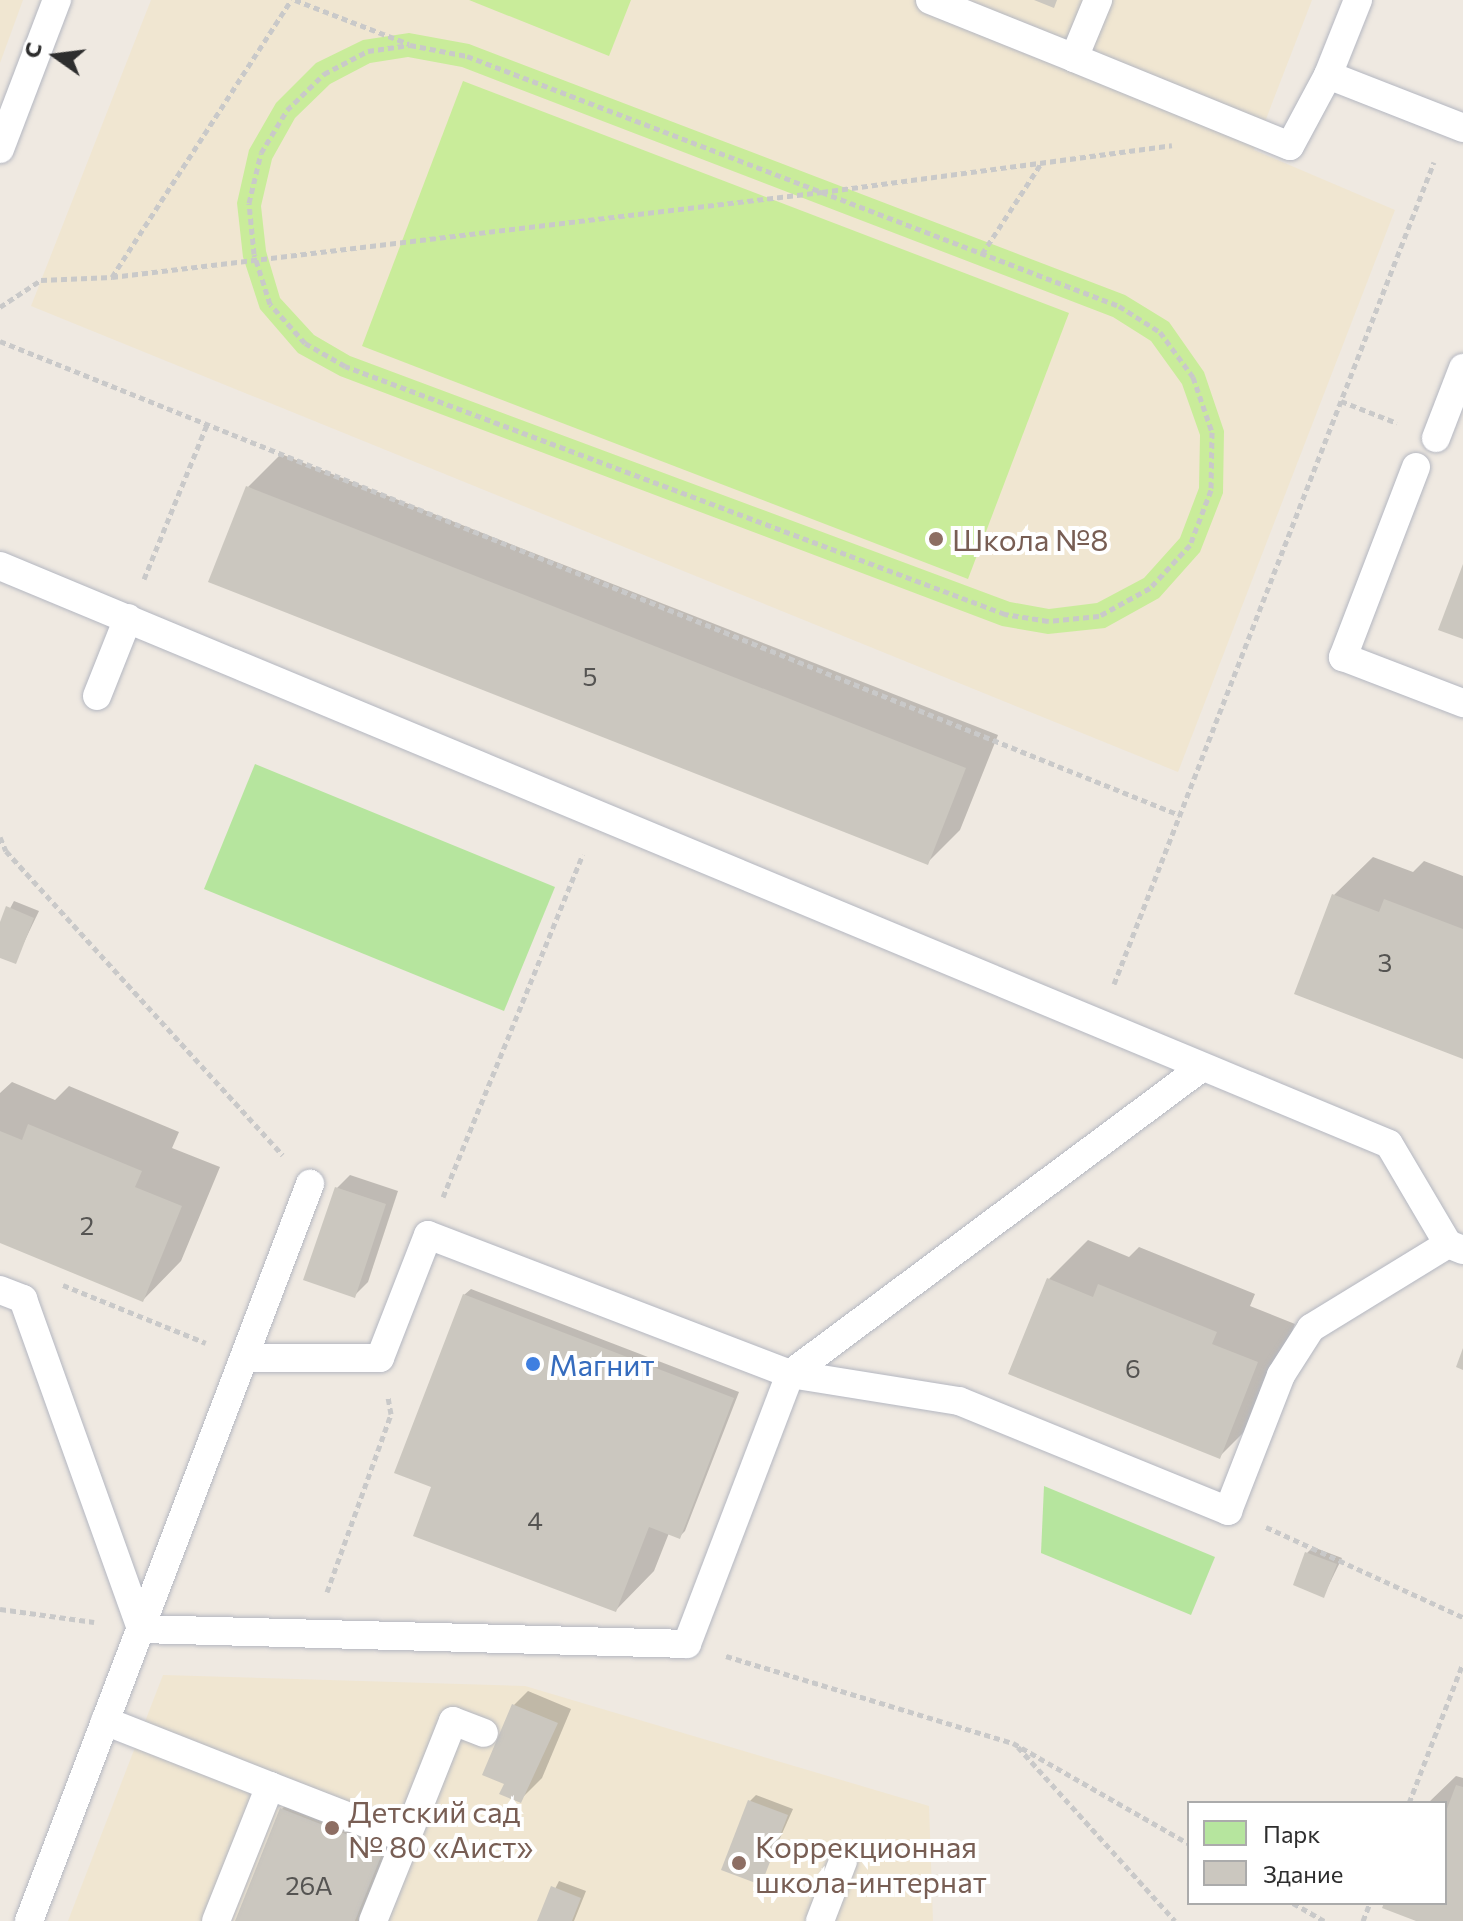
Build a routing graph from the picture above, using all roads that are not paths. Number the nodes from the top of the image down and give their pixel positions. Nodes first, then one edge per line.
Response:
1 (57, 0) edge
2 (930, 0) edge
3 (1098, 0) edge
4 (1358, 0) edge
5 (1074, 58) junction
6 (1328, 75) junction
7 (1456, 125) edge
8 (0, 149) edge
9 (1463, 368) edge
10 (1436, 438) road end
11 (1416, 467) dead end
12 (0, 566) edge
13 (128, 618) junction
14 (97, 696) dead end
15 (1463, 703) edge
16 (1201, 1068) junction
17 (310, 1184) road end
18 (1456, 1247) edge
19 (0, 1290) edge
20 (244, 1358) junction
21 (790, 1374) junction
22 (141, 1629) junction
23 (105, 1721) junction
24 (484, 1733) dead end
25 (270, 1786) junction
26 (406, 1839) junction
27 (843, 1861) dead end
28 (29, 1921) edge
29 (216, 1921) edge
30 (373, 1921) edge
31 (820, 1921) edge

1 - 8 lane
2 - 5 lane
3 - 5 lane
4 - 6 lane
5 - 6 lane
6 - 7 lane
9 - 10 lane
11 - 15 lane
12 - 13 lane
13 - 14 lane
13 - 16 lane
16 - 18 lane
16 - 21 lane
17 - 20 lane
18 - 21 lane
19 - 22 lane
20 - 21 lane
20 - 22 lane
21 - 22 lane
22 - 23 lane
23 - 25 lane
23 - 28 lane
24 - 26 lane
25 - 26 lane
25 - 29 lane
26 - 30 lane
27 - 31 lane

